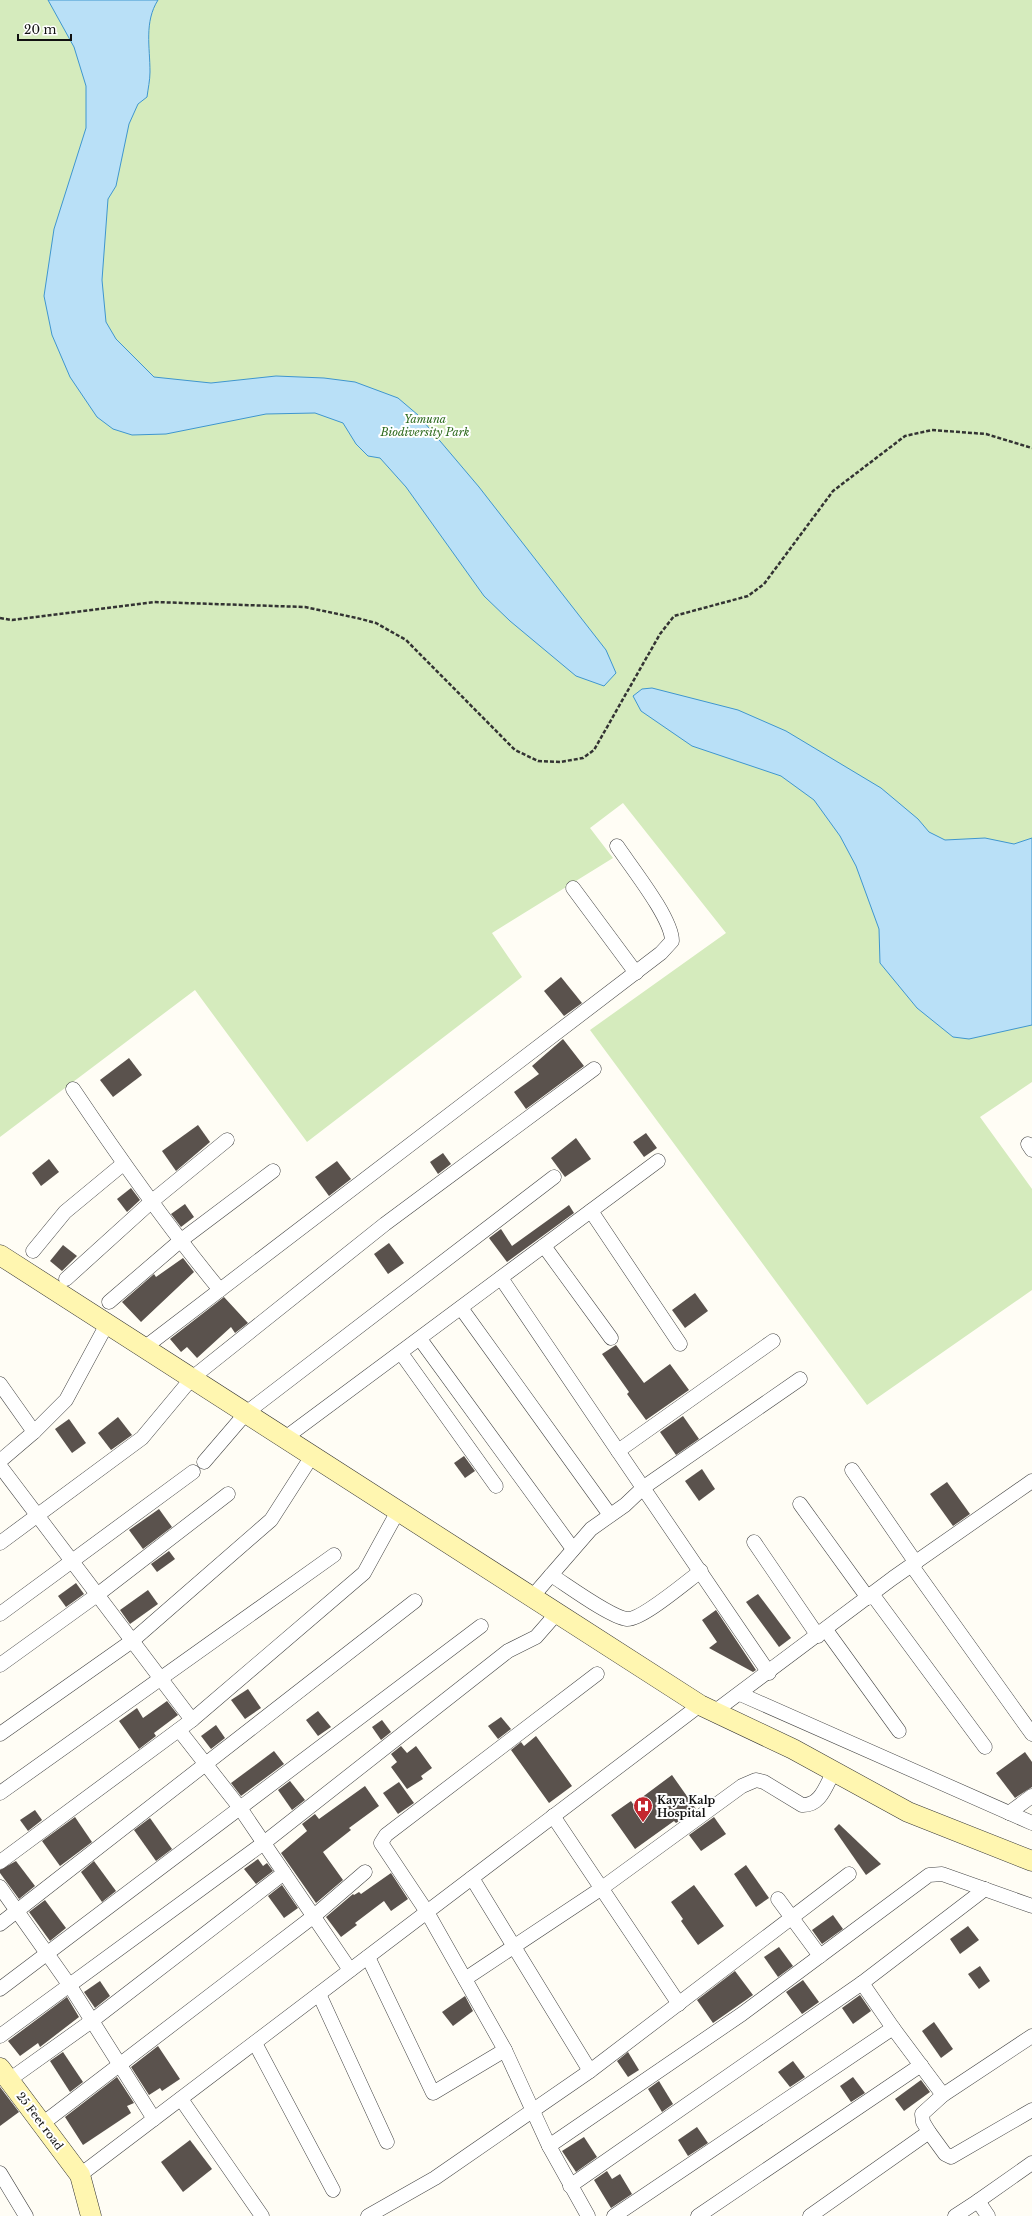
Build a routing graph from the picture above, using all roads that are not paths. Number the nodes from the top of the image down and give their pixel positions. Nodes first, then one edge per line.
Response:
1 (617, 846) dead end
2 (573, 888) dead end
3 (636, 973) junction
4 (594, 1069) dead end
5 (73, 1089) dead end
6 (227, 1140) dead end
7 (658, 1161) dead end
8 (123, 1164) junction
9 (273, 1171) dead end
10 (554, 1177) dead end
11 (151, 1202) junction
12 (591, 1211) junction
13 (180, 1241) junction
14 (544, 1246) junction
15 (33, 1251) dead end
16 (2, 1260) edge
17 (66, 1278) dead end
18 (501, 1278) junction
19 (220, 1290) junction
20 (110, 1302) dead end
21 (461, 1308) junction
22 (107, 1324) junction
23 (611, 1338) dead end
24 (420, 1339) junction
25 (773, 1341) dead end
26 (680, 1344) dead end
27 (144, 1348) junction
28 (400, 1353) junction
29 (192, 1378) junction
30 (800, 1379) dead end
31 (0, 1384) edge
32 (246, 1413) junction
33 (34, 1432) junction
34 (285, 1438) junction
35 (618, 1451) junction
36 (312, 1456) junction
37 (0, 1461) edge
38 (204, 1462) dead end
39 (0, 1466) edge
40 (852, 1470) dead end
41 (193, 1472) dead end
42 (1032, 1481) edge
43 (496, 1486) dead end
44 (644, 1487) junction
45 (228, 1494) dead end
46 (800, 1504) dead end
47 (398, 1511) junction
48 (610, 1515) junction
49 (37, 1516) junction
50 (754, 1542) dead end
51 (0, 1543) edge
52 (573, 1549) junction
53 (334, 1555) dead end
54 (72, 1562) junction
55 (914, 1564) junction
56 (701, 1571) junction
57 (551, 1575) junction
58 (97, 1595) junction
59 (870, 1596) junction
60 (532, 1597) junction
61 (415, 1602) dead end
62 (557, 1613) junction
63 (0, 1614) edge
64 (481, 1626) dead end
65 (822, 1633) junction
66 (132, 1641) junction
67 (0, 1664) edge
68 (769, 1673) junction
69 (597, 1674) dead end
70 (161, 1679) junction
71 (740, 1694) junction
72 (707, 1708) junction
73 (192, 1720) junction
74 (179, 1730) junction
75 (899, 1731) dead end
76 (0, 1734) edge
77 (1032, 1734) edge
78 (985, 1747) dead end
79 (206, 1765) junction
80 (834, 1771) junction
81 (0, 1793) edge
82 (1032, 1796) edge
83 (240, 1808) junction
84 (1009, 1813) junction
85 (553, 1816) junction
86 (1032, 1823) edge
87 (265, 1842) junction
88 (1032, 1861) edge
89 (0, 1862) edge
90 (365, 1872) dead end
91 (284, 1873) junction
92 (848, 1874) dead end
93 (472, 1878) junction
94 (0, 1887) edge
95 (602, 1888) junction
96 (985, 1889) junction
97 (778, 1899) dead end
98 (1032, 1906) edge
99 (18, 1911) junction
100 (427, 1912) junction
101 (314, 1916) junction
102 (792, 1918) junction
103 (0, 1924) edge
104 (514, 1946) junction
105 (47, 1954) junction
106 (820, 1956) junction
107 (368, 1957) junction
108 (350, 1970) junction
109 (465, 1979) junction
110 (862, 1983) junction
111 (70, 1986) junction
112 (0, 1989) edge
113 (319, 1994) junction
114 (679, 2004) junction
115 (93, 2020) junction
116 (893, 2028) junction
117 (0, 2036) edge
118 (1032, 2036) edge
119 (254, 2043) junction
120 (505, 2050) junction
121 (120, 2065) junction
122 (921, 2065) junction
123 (590, 2071) junction
124 (5, 2074) edge
125 (944, 2095) junction
126 (181, 2099) junction
127 (1032, 2110) edge
128 (533, 2111) junction
129 (154, 2119) junction
130 (42, 2124) junction
131 (929, 2132) junction
132 (387, 2142) dead end
133 (549, 2146) junction
134 (1032, 2163) edge
135 (0, 2173) edge
136 (80, 2175) junction
137 (570, 2186) junction
138 (332, 2190) dead end
139 (978, 2201) junction
140 (26, 2216) edge
141 (91, 2216) edge
142 (262, 2216) edge
143 (368, 2216) edge
144 (588, 2216) edge
145 (614, 2216) edge
146 (698, 2216) edge
147 (810, 2216) edge
148 (955, 2216) edge
149 (988, 2216) edge

1 - 3 street
2 - 3 street
3 - 19 street
4 - 29 street
5 - 8 street
6 - 11 street
7 - 12 street
8 - 11 street
8 - 15 street
9 - 13 street
10 - 32 street
11 - 13 street
11 - 17 street
12 - 14 street
12 - 26 street
13 - 19 street
13 - 20 street
14 - 18 street
14 - 23 street
16 - 22 street
18 - 21 street
18 - 35 street
19 - 27 street
21 - 24 street
21 - 48 street
22 - 27 street
22 - 33 street
24 - 28 street
24 - 52 street
25 - 35 street
27 - 29 street
28 - 34 street
28 - 43 street
29 - 32 street
29 - 49 street
30 - 44 street
31 - 33 street
32 - 34 street
32 - 38 street
33 - 37 street
34 - 36 street
35 - 44 street
36 - 47 street
36 - 66 street
39 - 49 street
40 - 55 street
41 - 54 street
42 - 55 street
44 - 48 street
44 - 56 street
45 - 58 street
46 - 59 street
47 - 60 street
47 - 73 street
48 - 52 street
49 - 51 street
49 - 54 street
50 - 65 street
52 - 57 street
53 - 70 street
54 - 58 street
54 - 63 street
55 - 59 street
55 - 77 street
56 - 57 street
56 - 68 street
57 - 60 street
58 - 66 street
58 - 67 street
59 - 65 street
59 - 78 street
60 - 62 street
61 - 79 street
62 - 72 street
62 - 87 street
64 - 83 street
65 - 68 street
65 - 75 street
66 - 70 street
66 - 76 street
68 - 71 street
69 - 100 street
70 - 73 street
70 - 81 street
71 - 72 street
71 - 84 street
72 - 80 street
72 - 85 street
73 - 74 street
74 - 79 street
74 - 89 street
79 - 83 street
79 - 99 street
80 - 88 street
80 - 95 street
82 - 84 street
83 - 87 street
83 - 105 street
84 - 86 street
85 - 93 street
85 - 95 street
87 - 91 street
87 - 111 street
90 - 101 street
91 - 101 street
91 - 115 street
92 - 102 street
93 - 100 street
93 - 104 street
94 - 99 street
95 - 104 street
95 - 114 street
96 - 98 street
96 - 106 street
96 - 110 street
97 - 102 street
99 - 103 street
99 - 105 street
100 - 107 street
100 - 109 street
101 - 108 street
101 - 121 street
102 - 106 street
102 - 114 street
104 - 109 street
104 - 123 street
105 - 111 street
105 - 112 street
106 - 133 street
107 - 108 street
107 - 120 street
108 - 113 street
109 - 120 street
110 - 116 street
110 - 137 street
111 - 115 street
111 - 117 street
113 - 119 street
113 - 132 street
114 - 123 street
115 - 121 street
115 - 124 street
116 - 122 street
116 - 145 street
118 - 125 street
119 - 126 street
119 - 138 street
120 - 128 street
121 - 129 street
121 - 130 street
122 - 125 street
122 - 146 street
123 - 128 street
124 - 130 street, 25 Feet road
125 - 131 street
126 - 129 street
126 - 142 street
127 - 131 street
128 - 133 street
128 - 143 street
129 - 136 street
130 - 136 street, 25 Feet road
131 - 147 street
133 - 137 street
134 - 139 street
135 - 140 street
136 - 141 street
137 - 144 street
139 - 148 street
139 - 149 street

